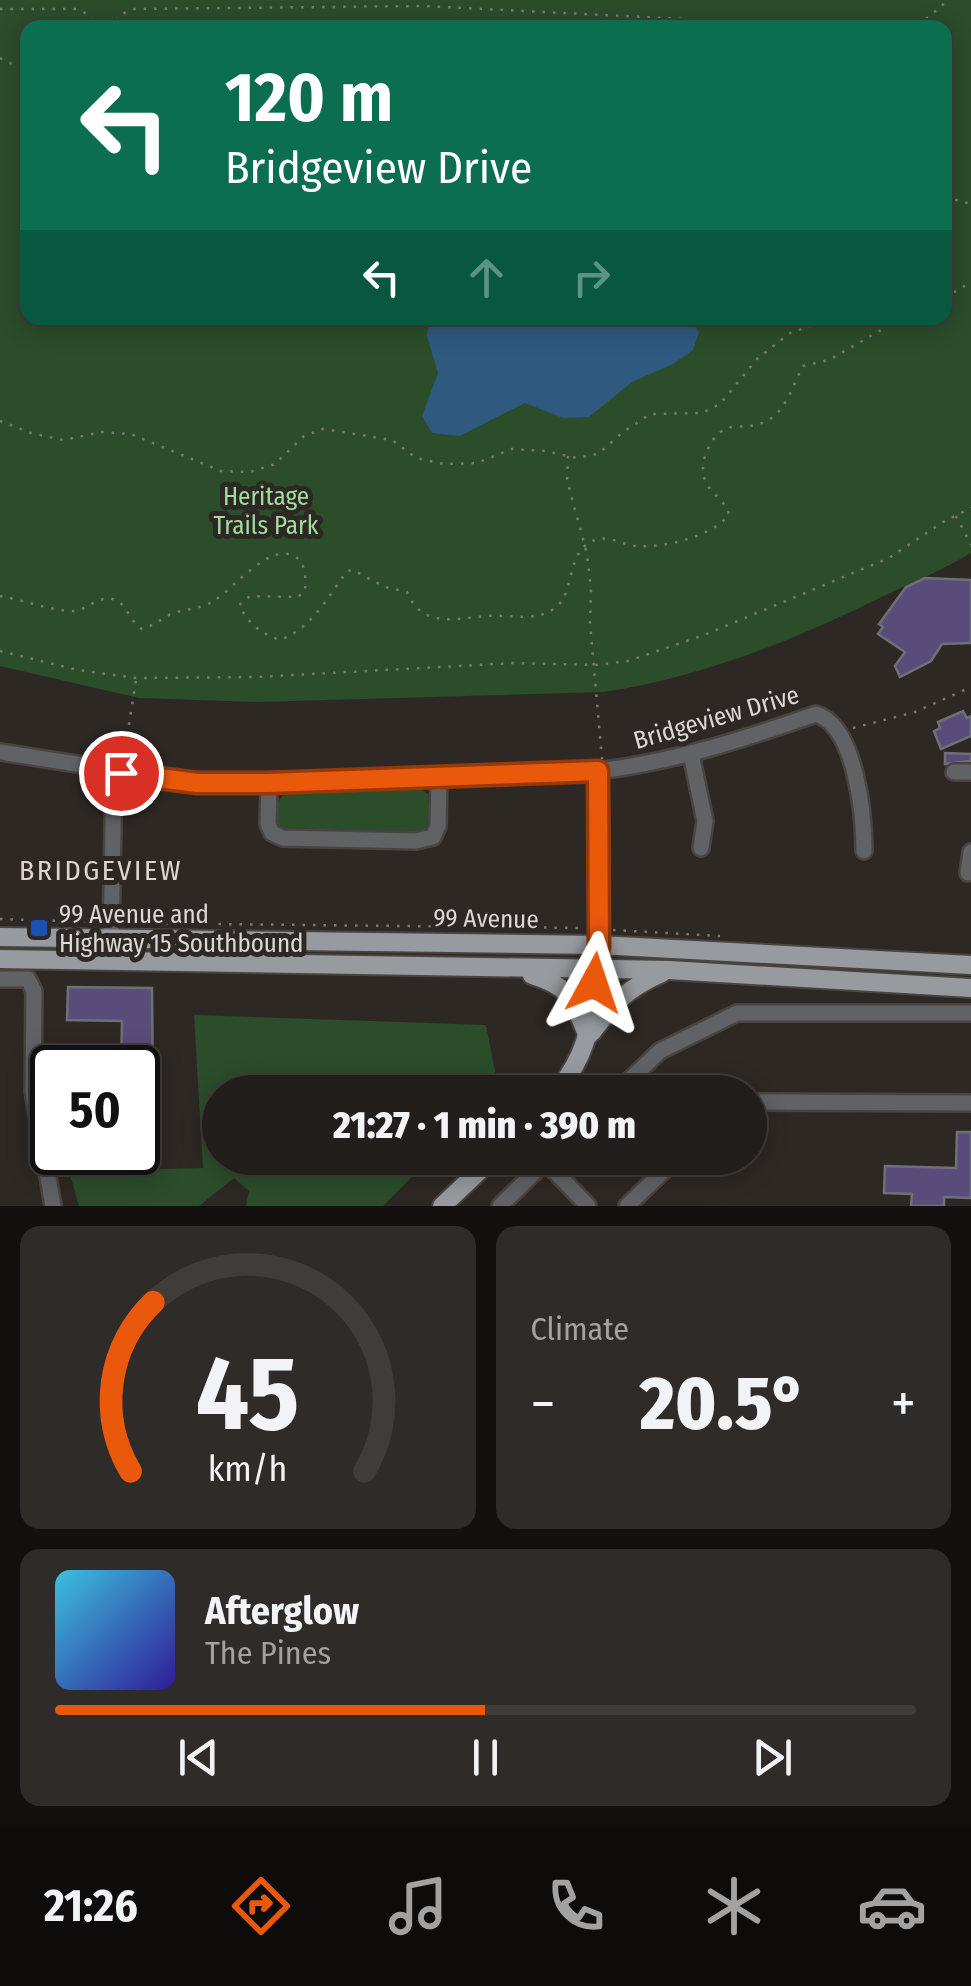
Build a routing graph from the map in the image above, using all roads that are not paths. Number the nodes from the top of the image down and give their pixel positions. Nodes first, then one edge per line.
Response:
1 (0, 752) edge
2 (690, 754) junction
3 (601, 771) junction
4 (117, 772) junction
5 (954, 772) dead end
6 (971, 772) edge
7 (438, 778) junction
8 (268, 783) junction
9 (701, 848) dead end
10 (864, 850) dead end
11 (971, 852) edge
12 (968, 873) dead end
13 (0, 936) edge
14 (111, 938) junction
15 (599, 945) junction
16 (0, 959) edge
17 (971, 966) edge
18 (511, 968) junction
19 (595, 969) junction
20 (669, 970) junction
21 (0, 979) edge
22 (971, 988) edge
23 (971, 1013) edge
24 (588, 1036) junction
25 (571, 1075) edge
26 (634, 1075) edge
27 (767, 1102) edge
28 (971, 1103) edge
29 (475, 1175) edge
30 (530, 1175) edge
31 (561, 1175) edge
32 (659, 1175) edge
33 (54, 1206) edge
34 (442, 1206) edge
35 (500, 1206) edge
36 (588, 1206) edge
37 (627, 1206) edge

1 - 4 street, Bridgeview Drive
2 - 3 street, Bridgeview Drive
2 - 9 street
2 - 10 street, Bridgeview Drive
3 - 7 street, Bridgeview Drive
3 - 15 street
4 - 8 street, Bridgeview Drive
4 - 14 street
5 - 6 street
7 - 8 street, Bridgeview Drive
7 - 8 street
11 - 12 street
13 - 14 main road, 99 Avenue
14 - 15 main road, 99 Avenue
15 - 17 main road, 99 Avenue
15 - 19 main road
16 - 18 main road, 99 Avenue
18 - 19 main road, 99 Avenue
18 - 24 main road
19 - 20 main road, 99 Avenue
19 - 24 main road
20 - 22 main road, 99 Avenue
20 - 24 main road
21 - 33 street
23 - 26 street
24 - 25 main road
27 - 28 street
29 - 34 main road
30 - 35 street
31 - 36 street
32 - 37 street

